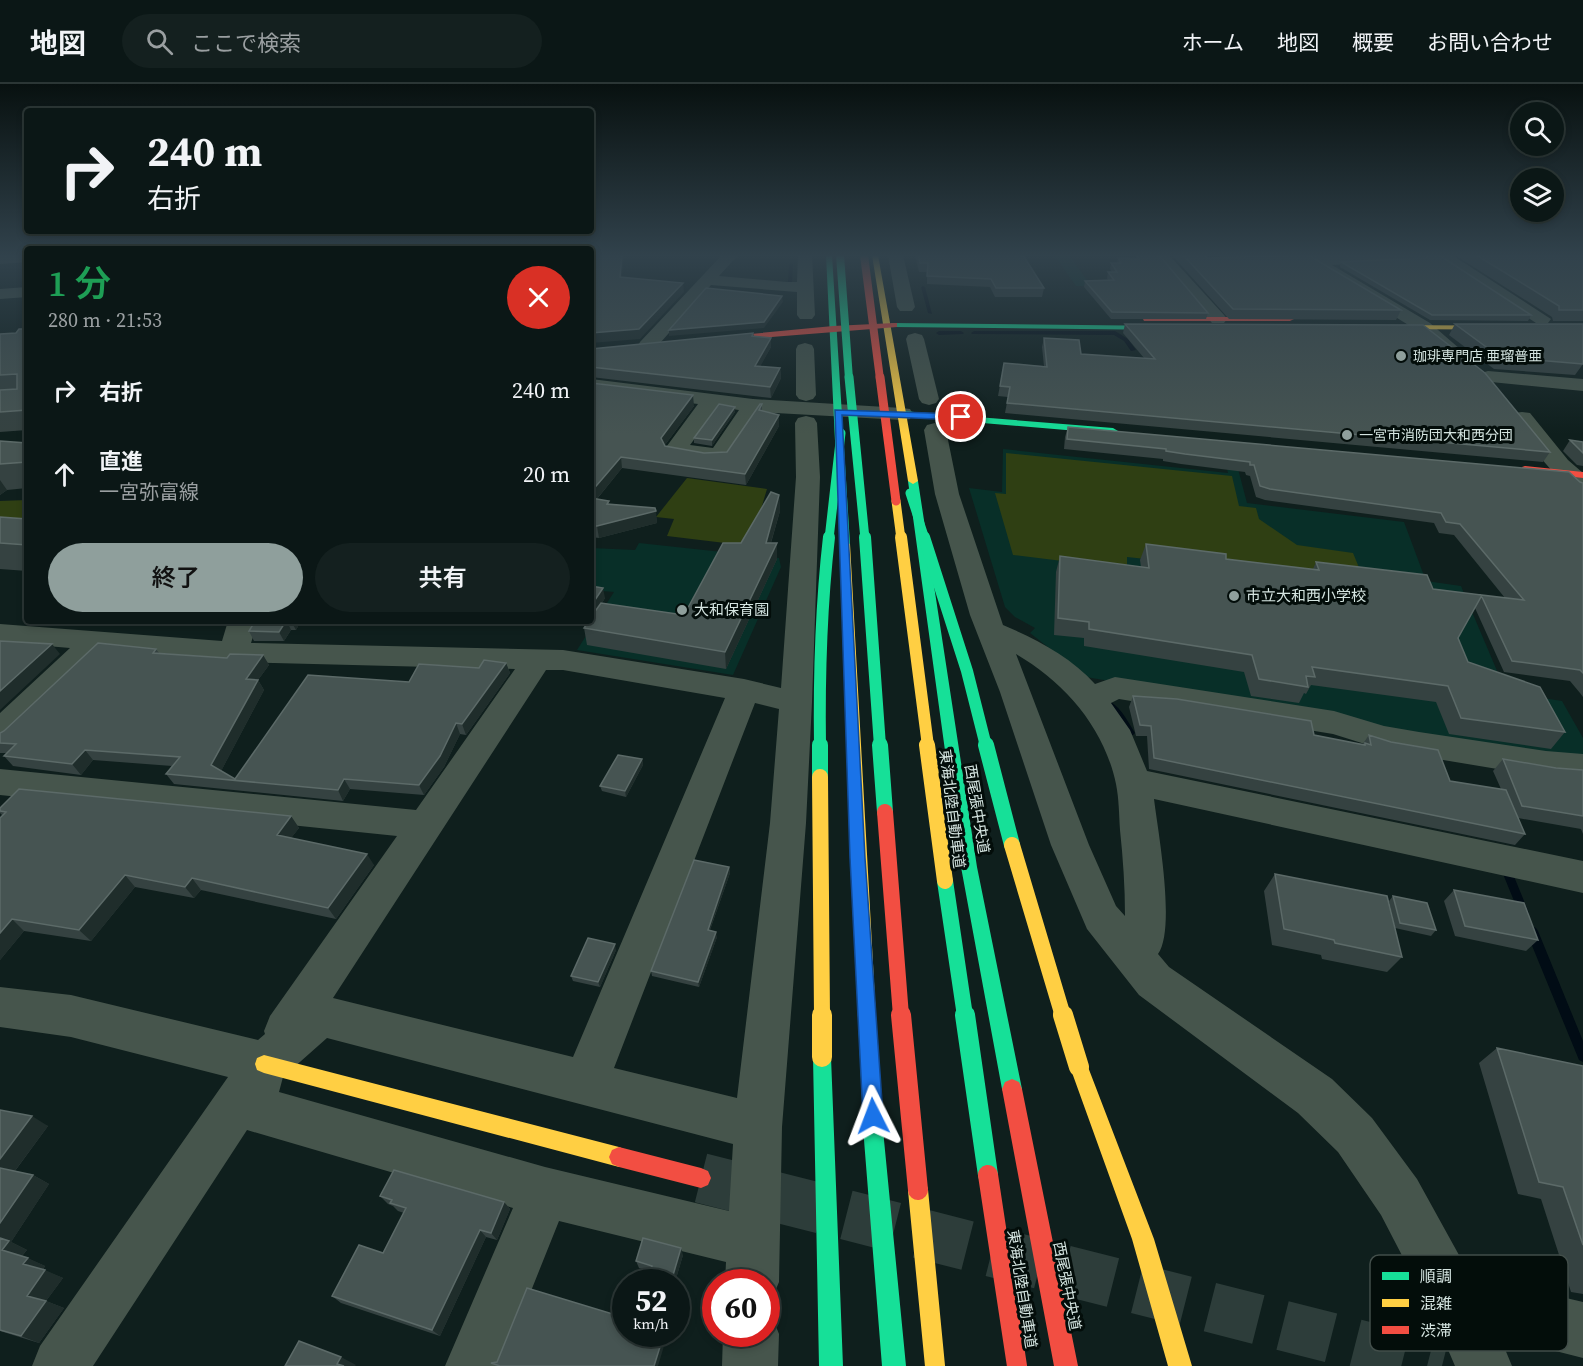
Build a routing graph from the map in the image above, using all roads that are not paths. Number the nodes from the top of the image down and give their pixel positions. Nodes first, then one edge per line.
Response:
1 (672, 315) edge
2 (837, 315) edge
3 (838, 315) edge
4 (886, 315) edge
5 (887, 315) edge
6 (1214, 315) edge
7 (1404, 315) edge
8 (1535, 315) edge
9 (1218, 319) junction
10 (1542, 319) junction
11 (1583, 319) edge
12 (838, 323) junction
13 (1369, 323) edge
14 (1417, 323) junction
15 (888, 325) junction
16 (1583, 328) edge
17 (915, 339) dead end
18 (693, 341) edge
19 (670, 344) edge
20 (641, 346) joint
21 (805, 349) dead end
22 (920, 361) junction
23 (894, 362) junction
24 (835, 368) junction
25 (806, 369) junction
26 (1488, 377) junction
27 (594, 385) edge
28 (1583, 385) edge
29 (712, 400) junction
30 (753, 405) junction
31 (817, 410) junction
32 (913, 416) junction
33 (1123, 432) edge
34 (1514, 468) edge
35 (1578, 478) edge
36 (931, 494) junction
37 (806, 527) junction
38 (844, 527) junction
39 (242, 624) edge
40 (992, 631) junction
41 (0, 633) edge
42 (96, 641) junction
43 (233, 652) junction
44 (538, 659) junction
45 (744, 690) junction
46 (1092, 699) junction
47 (796, 702) junction
48 (0, 732) edge
49 (1583, 767) edge
50 (1133, 781) junction
51 (0, 782) edge
52 (426, 825) junction
53 (1583, 877) edge
54 (1131, 953) junction
55 (0, 1007) edge
56 (264, 1064) junction
57 (586, 1081) junction
58 (758, 1127) junction
59 (701, 1178) tunnel mouth
60 (545, 1192) junction
61 (1430, 1255) edge
62 (753, 1263) edge
63 (1568, 1326) edge
64 (1583, 1330) edge
65 (751, 1347) edge
66 (1477, 1351) edge
67 (60, 1366) edge
68 (473, 1366) edge
69 (750, 1366) edge
70 (831, 1366) edge
71 (894, 1366) edge
72 (935, 1366) edge
73 (1017, 1366) edge
74 (1066, 1366) edge
75 (1179, 1366) edge
76 (1484, 1366) edge

1 - 20 street
2 - 12 main road
3 - 12 main road, bridge
4 - 15 main road
5 - 32 main road, 東海北陸自動車道, bridge
6 - 9 street
7 - 14 street
8 - 10 street
9 - 15 main road
9 - 15 main road
10 - 11 main road
10 - 14 main road
12 - 15 main road
12 - 18 main road
12 - 24 main road
12 - 70 main road, bridge
12 - 72 main road, bridge
13 - 14 main road
14 - 16 main road
14 - 26 street
15 - 23 main road
17 - 22 street
19 - 20 main road
21 - 25 street
22 - 23 street
22 - 32 street
23 - 32 main road
24 - 25 street
24 - 31 main road
25 - 31 street
26 - 28 street
26 - 35 street
27 - 29 street
29 - 30 street
29 - 30 street
30 - 31 street
31 - 32 street
31 - 37 street
31 - 38 main road
32 - 33 main road
32 - 36 street
32 - 73 main road, 東海北陸自動車道, bridge
32 - 75 main road, bridge
34 - 35 main road
36 - 40 street
36 - 74 main road, 西尾張中央道
37 - 38 street
37 - 47 street
38 - 71 main road
39 - 43 street
40 - 46 street
40 - 54 street
41 - 42 street
42 - 43 street
42 - 48 street
43 - 44 street
44 - 45 street
44 - 52 street
45 - 47 street
45 - 57 street
46 - 49 street
46 - 50 street
47 - 58 street
50 - 53 street
50 - 54 street
51 - 52 street
52 - 56 street
54 - 61 street
55 - 56 street
56 - 57 street
56 - 59 main road
56 - 60 street
56 - 67 street
57 - 58 street
58 - 62 street
60 - 62 street
60 - 68 street
63 - 64 street
65 - 69 street
66 - 76 street

